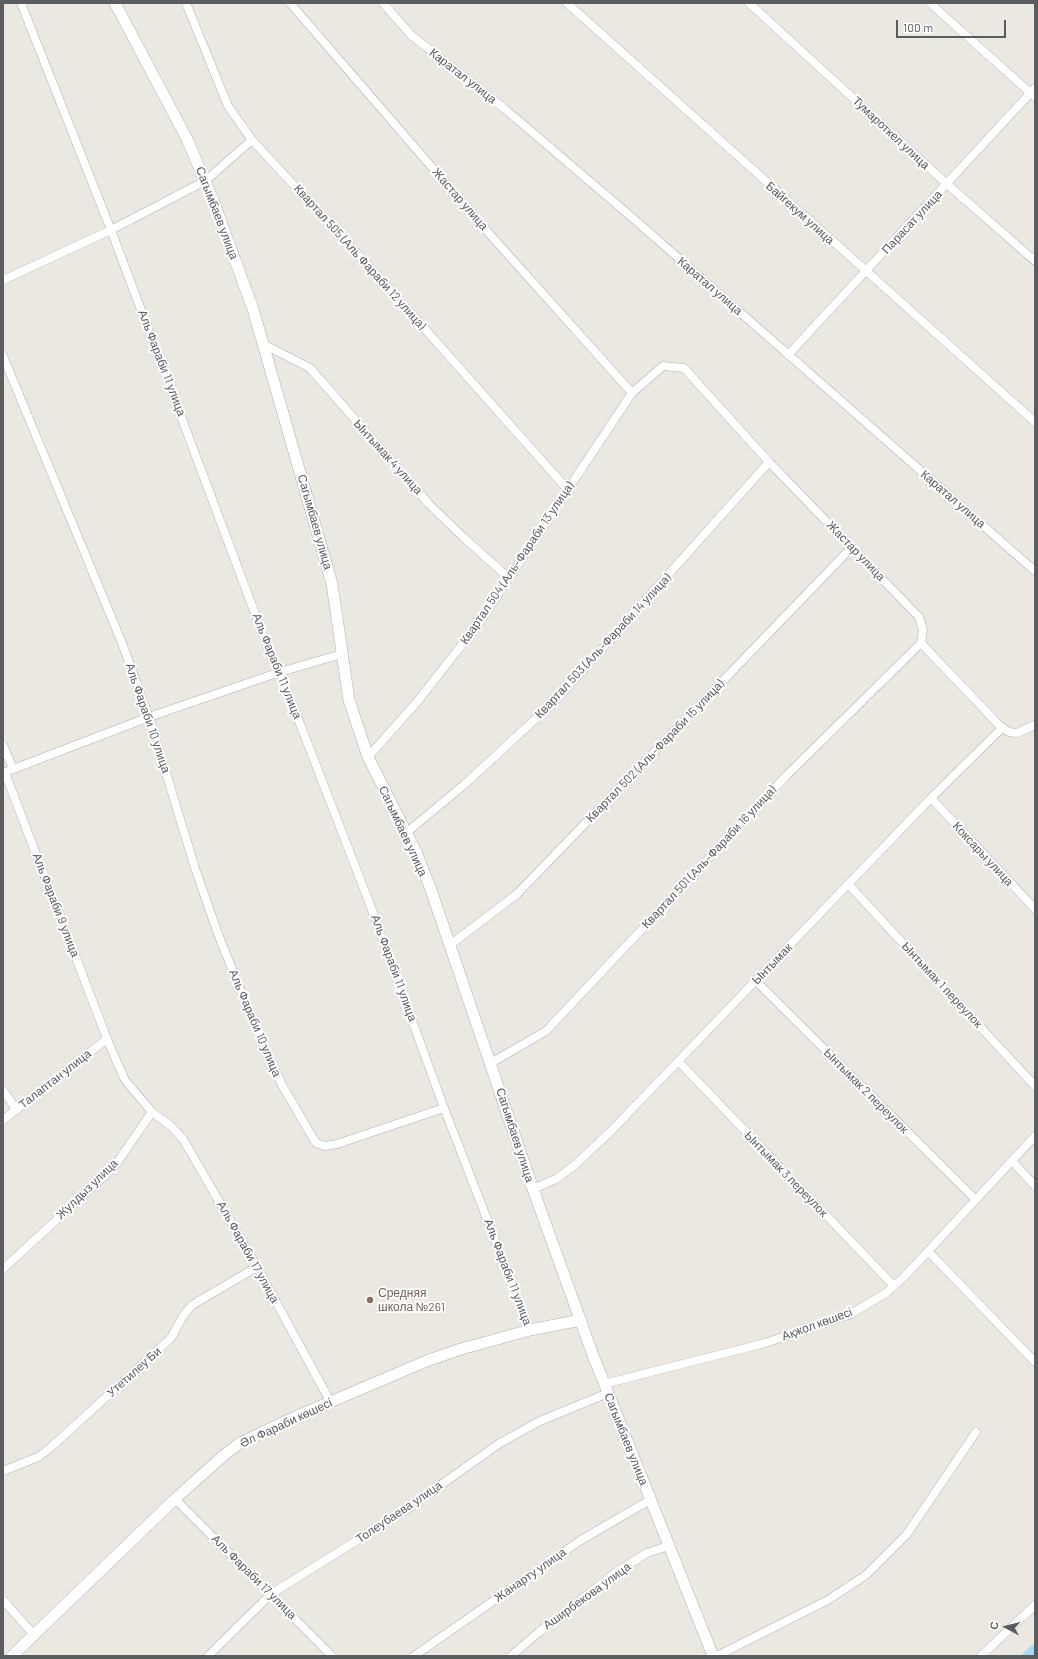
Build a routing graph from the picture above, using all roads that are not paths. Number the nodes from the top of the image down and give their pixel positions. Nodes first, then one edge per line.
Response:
1 (21, 3) edge
2 (115, 3) edge
3 (186, 3) edge
4 (290, 3) edge
5 (382, 3) edge
6 (567, 3) edge
7 (749, 3) edge
8 (930, 3) edge
9 (1033, 93) edge
10 (252, 140) junction
11 (205, 182) junction
12 (947, 184) junction
13 (111, 230) junction
14 (1035, 261) edge
15 (866, 272) junction
16 (3, 280) edge
17 (263, 344) junction
18 (788, 355) junction
19 (3, 356) edge
20 (663, 366) joint
21 (632, 393) junction
22 (1035, 422) edge
23 (769, 462) junction
24 (568, 490) junction
25 (852, 547) junction
26 (1035, 571) edge
27 (509, 578) junction
28 (921, 643) junction
29 (342, 654) junction
30 (280, 672) junction
31 (149, 717) junction
32 (1035, 725) edge
33 (1002, 728) junction
34 (3, 745) edge
35 (368, 757) junction
36 (7, 772) edge
37 (931, 798) junction
38 (406, 833) junction
39 (848, 884) junction
40 (1035, 909) edge
41 (450, 945) junction
42 (756, 981) junction
43 (107, 1039) junction
44 (678, 1062) junction
45 (491, 1063) junction
46 (1035, 1086) edge
47 (3, 1090) edge
48 (444, 1108) junction
49 (16, 1109) junction
50 (152, 1112) junction
51 (3, 1120) edge
52 (1035, 1136) edge
53 (1012, 1161) junction
54 (1035, 1186) edge
55 (533, 1190) junction
56 (976, 1200) junction
57 (928, 1251) junction
58 (257, 1267) junction
59 (3, 1269) edge
60 (894, 1286) junction
61 (581, 1320) junction
62 (530, 1330) junction
63 (1035, 1362) edge
64 (606, 1389) junction
65 (330, 1401) junction
66 (976, 1432) dead end
67 (3, 1471) edge
68 (175, 1499) junction
69 (650, 1500) junction
70 (668, 1546) junction
71 (270, 1594) junction
72 (3, 1600) edge
73 (1035, 1605) edge
74 (34, 1635) junction
75 (17, 1654) edge
76 (208, 1656) edge
77 (332, 1656) edge
78 (414, 1656) edge
79 (512, 1656) edge
80 (713, 1656) edge
81 (717, 1656) edge
82 (981, 1656) edge

1 - 13 street, Аль Фараби 11 улица
2 - 11 street, Сагымбаев улица
3 - 10 street, Квартал 505 (Аль Фараби 12 улица)
4 - 21 street, Жастар улица
5 - 18 street, Каратал улица
6 - 15 street, Байгекум улица
7 - 12 street, Тумароткел улица
8 - 9 street
9 - 12 street, Парасат улица
10 - 11 street
10 - 24 street, Квартал 505 (Аль Фараби 12 улица)
11 - 13 street
11 - 17 street, Сагымбаев улица
12 - 14 street, Тумароткел улица
12 - 15 street, Парасат улица
13 - 16 street
13 - 30 street, Аль Фараби 11 улица
15 - 18 street, Парасат улица
15 - 22 street, Байгекум улица
17 - 27 street, Ынтымак 4 улица
17 - 29 street, Сагымбаев улица
18 - 26 street, Каратал улица
19 - 31 street, Аль Фараби 10 улица
20 - 21 street, Квартал 504 (Аль-Фараби 13 улица)
20 - 23 street, Жастар улица
21 - 24 street, Квартал 504 (Аль-Фараби 13 улица)
23 - 25 street, Жастар улица
23 - 38 street, Квартал 503 (Аль-Фараби 14 улица)
24 - 27 street, Квартал 504 (Аль-Фараби 13 улица)
25 - 28 street, Жастар улица
25 - 41 street, Квартал 502 (Аль-Фараби 15 улица)
27 - 35 street, Квартал 504 (Аль-Фараби 13 улица)
28 - 33 street
28 - 45 street, Квартал 501 (Аль-Фараби 16 улица)
29 - 30 street
29 - 35 street, Сагымбаев улица
30 - 31 street
30 - 48 street, Аль Фараби 11 улица
31 - 36 street
31 - 48 street, Аль Фараби 10 улица
32 - 33 street
33 - 37 street, Ынтымак
34 - 36 street, Аль Фараби 9 улица
35 - 38 street, Сагымбаев улица
36 - 43 street, Аль Фараби 9 улица
37 - 39 street, Ынтымак
37 - 40 street, Коксары улица
38 - 41 street, Сагымбаев улица
39 - 42 street, Ынтымак
39 - 46 street, Ынтымак 1 переулок
41 - 45 street, Сагымбаев улица
42 - 44 street, Ынтымак
42 - 56 street, Ынтымак 2 переулок
43 - 49 street, Талаптан улица
43 - 50 street
44 - 55 street, Ынтымак
44 - 60 street, Ынтымак 3 переулок
45 - 55 street, Сагымбаев улица
47 - 49 street
48 - 62 street, Аль Фараби 11 улица
49 - 51 street, Талаптан улица
50 - 58 street, Аль Фараби 17 улица
50 - 59 street, Жулдыз улица
52 - 53 street, Ақжол көшесі
53 - 54 street
53 - 56 street, Ақжол көшесі
55 - 61 street, Сагымбаев улица
56 - 57 street, Ақжол көшесі
57 - 60 street, Ақжол көшесі
57 - 63 street
58 - 65 street, Аль Фараби 17 улица
58 - 67 street, Утетилеу Би
60 - 64 street, Ақжол көшесі
61 - 62 street, Әл Фараби көшесі
61 - 64 street, Сагымбаев улица
62 - 65 street, Әл Фараби көшесі
64 - 69 street, Сагымбаев улица
64 - 71 street, Толеубаева улица
65 - 68 street, Әл Фараби көшесі
66 - 81 street
68 - 71 street, Аль Фараби 17 улица
68 - 74 street, Әл Фараби көшесі
69 - 70 street, Сагымбаев улица
69 - 78 street, Жанарту улица
70 - 79 street, Аширбекова улица
70 - 80 street, Сагымбаев улица
71 - 76 street, Толеубаева улица
71 - 77 street, Аль Фараби 17 улица
72 - 74 street
73 - 82 street
74 - 75 street, Әл Фараби көшесі

